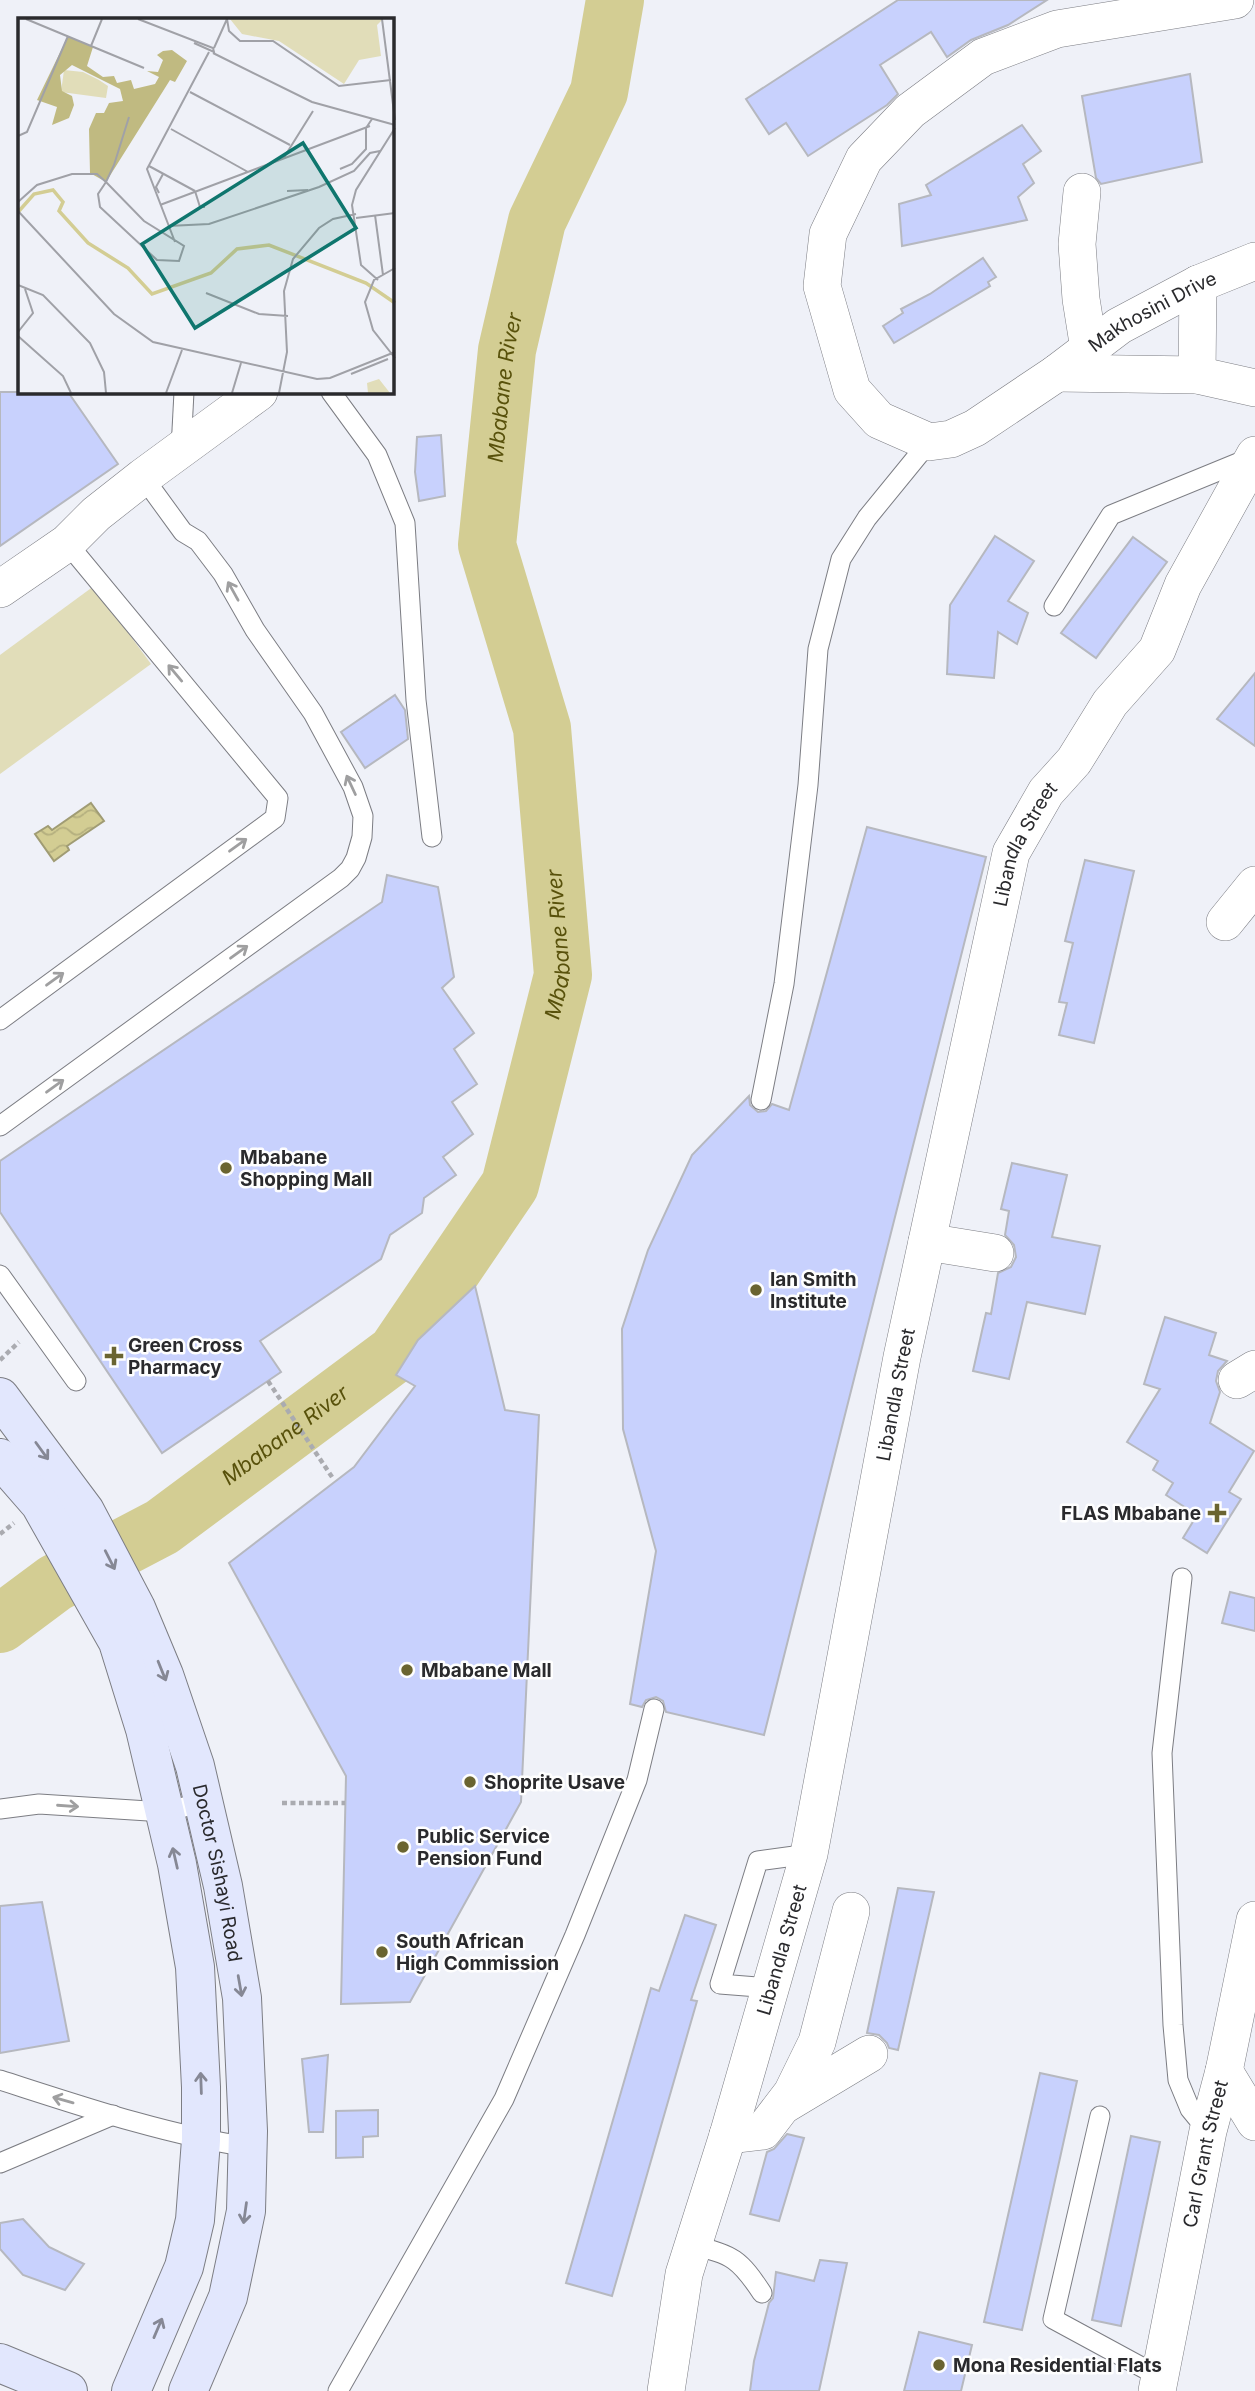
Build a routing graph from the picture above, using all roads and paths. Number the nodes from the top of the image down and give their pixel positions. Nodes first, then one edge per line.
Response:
1 (1235, 0) edge
2 (1082, 192) dead end
3 (1255, 261) edge
4 (1198, 284) junction
5 (1089, 349) junction
6 (1057, 373) junction
7 (1196, 375) junction
8 (1255, 388) edge
9 (184, 394) edge
10 (256, 394) edge
11 (332, 394) edge
12 (929, 442) junction
13 (181, 449) junction
14 (1255, 456) edge
15 (143, 477) junction
16 (67, 543) junction
17 (0, 589) edge
18 (1054, 606) dead end
19 (432, 837) dead end
20 (1255, 885) edge
21 (1225, 922) dead end
22 (0, 1020) edge
23 (761, 1100) dead end
24 (0, 1126) edge
25 (927, 1242) junction
26 (995, 1252) dead end
27 (0, 1275) edge
28 (76, 1381) dead end
29 (268, 1381) dead end
30 (0, 1397) edge
31 (0, 1458) edge
32 (334, 1480) dead end
33 (1182, 1578) dead end
34 (654, 1709) dead end
35 (204, 1801) junction
36 (282, 1803) dead end
37 (345, 1803) dead end
38 (0, 1809) edge
39 (164, 1812) junction
40 (809, 1854) junction
41 (851, 1911) dead end
42 (1255, 1920) edge
43 (771, 1988) junction
44 (869, 2054) dead end
45 (1224, 2071) junction
46 (0, 2080) edge
47 (783, 2105) junction
48 (113, 2115) junction
49 (1100, 2116) dead end
50 (1255, 2122) edge
51 (1209, 2131) junction
52 (728, 2134) junction
53 (201, 2140) junction
54 (248, 2147) junction
55 (0, 2163) edge
56 (693, 2246) junction
57 (762, 2293) dead end
58 (0, 2363) edge
59 (1159, 2384) edge
60 (68, 2391) edge
61 (131, 2391) edge
62 (188, 2391) edge
63 (338, 2391) edge
64 (666, 2391) edge

1 - 12 street
2 - 5 street
3 - 4 street, Makhosini Drive
4 - 5 street, Makhosini Drive
4 - 7 street
5 - 6 street, Makhosini Drive
6 - 7 street
6 - 12 street, Makhosini Drive
7 - 8 street
9 - 13 lane
10 - 13 street
11 - 19 lane
12 - 23 lane
13 - 15 street
14 - 18 lane
14 - 25 street, Libandla Street
15 - 16 street
24 -> 15 lane
16 - 17 street
22 -> 16 lane
20 - 21 street
25 - 26 street
25 - 40 street, Libandla Street
27 - 28 lane
29 - 32 path
30 -> 35 main road, Doctor Sishayi Road
31 - 39 main road, Doctor Sishayi Road
33 - 51 lane
34 - 63 lane
35 - 39 lane
35 -> 54 main road, Doctor Sishayi Road
36 - 37 path
38 -> 39 lane
53 -> 39 main road, Doctor Sishayi Road
40 - 43 street, Libandla Street
40 - 43 lane
41 - 47 street
42 - 45 street, Carl Grant Street
43 - 52 street, Libandla Street
44 - 47 street
45 - 50 street
45 - 51 street, Carl Grant Street
48 -> 46 lane
47 - 52 street
48 - 53 lane
48 - 55 lane
49 - 59 lane
51 - 59 street, Carl Grant Street
52 - 56 street, Libandla Street
53 - 54 lane
61 -> 53 main road, Doctor Sishayi Road
54 -> 62 main road, Doctor Sishayi Road
56 - 57 lane
56 - 64 street, Libandla Street
58 - 60 main road

